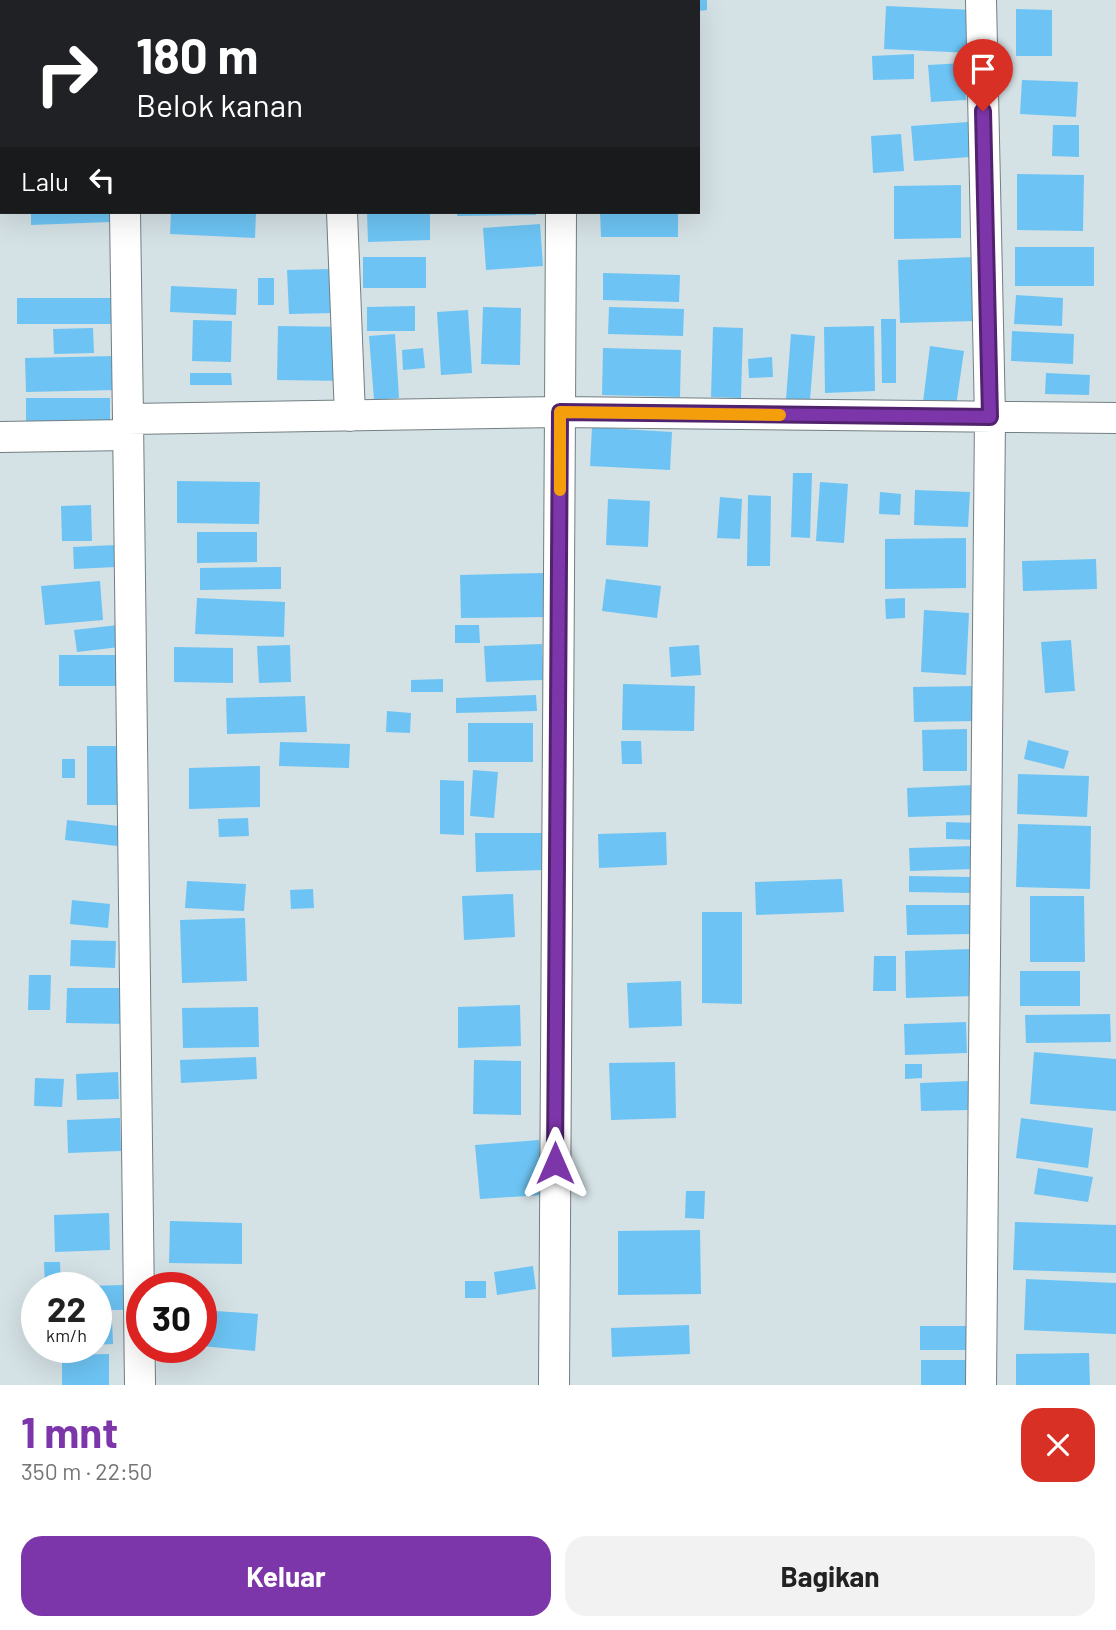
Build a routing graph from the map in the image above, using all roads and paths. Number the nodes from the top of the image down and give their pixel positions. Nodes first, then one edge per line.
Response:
1 (981, 0) edge
2 (125, 214) edge
3 (342, 214) edge
4 (561, 214) edge
5 (560, 412) junction
6 (350, 416) junction
7 (990, 417) junction
8 (1116, 418) edge
9 (128, 427) junction
10 (0, 437) edge
11 (140, 1385) edge
12 (554, 1385) edge
13 (981, 1385) edge

1 - 7 street
2 - 9 street
3 - 6 street
4 - 5 street
5 - 6 street
5 - 7 street
5 - 12 street
6 - 9 street
7 - 8 street
7 - 13 street
9 - 10 street
9 - 11 street

